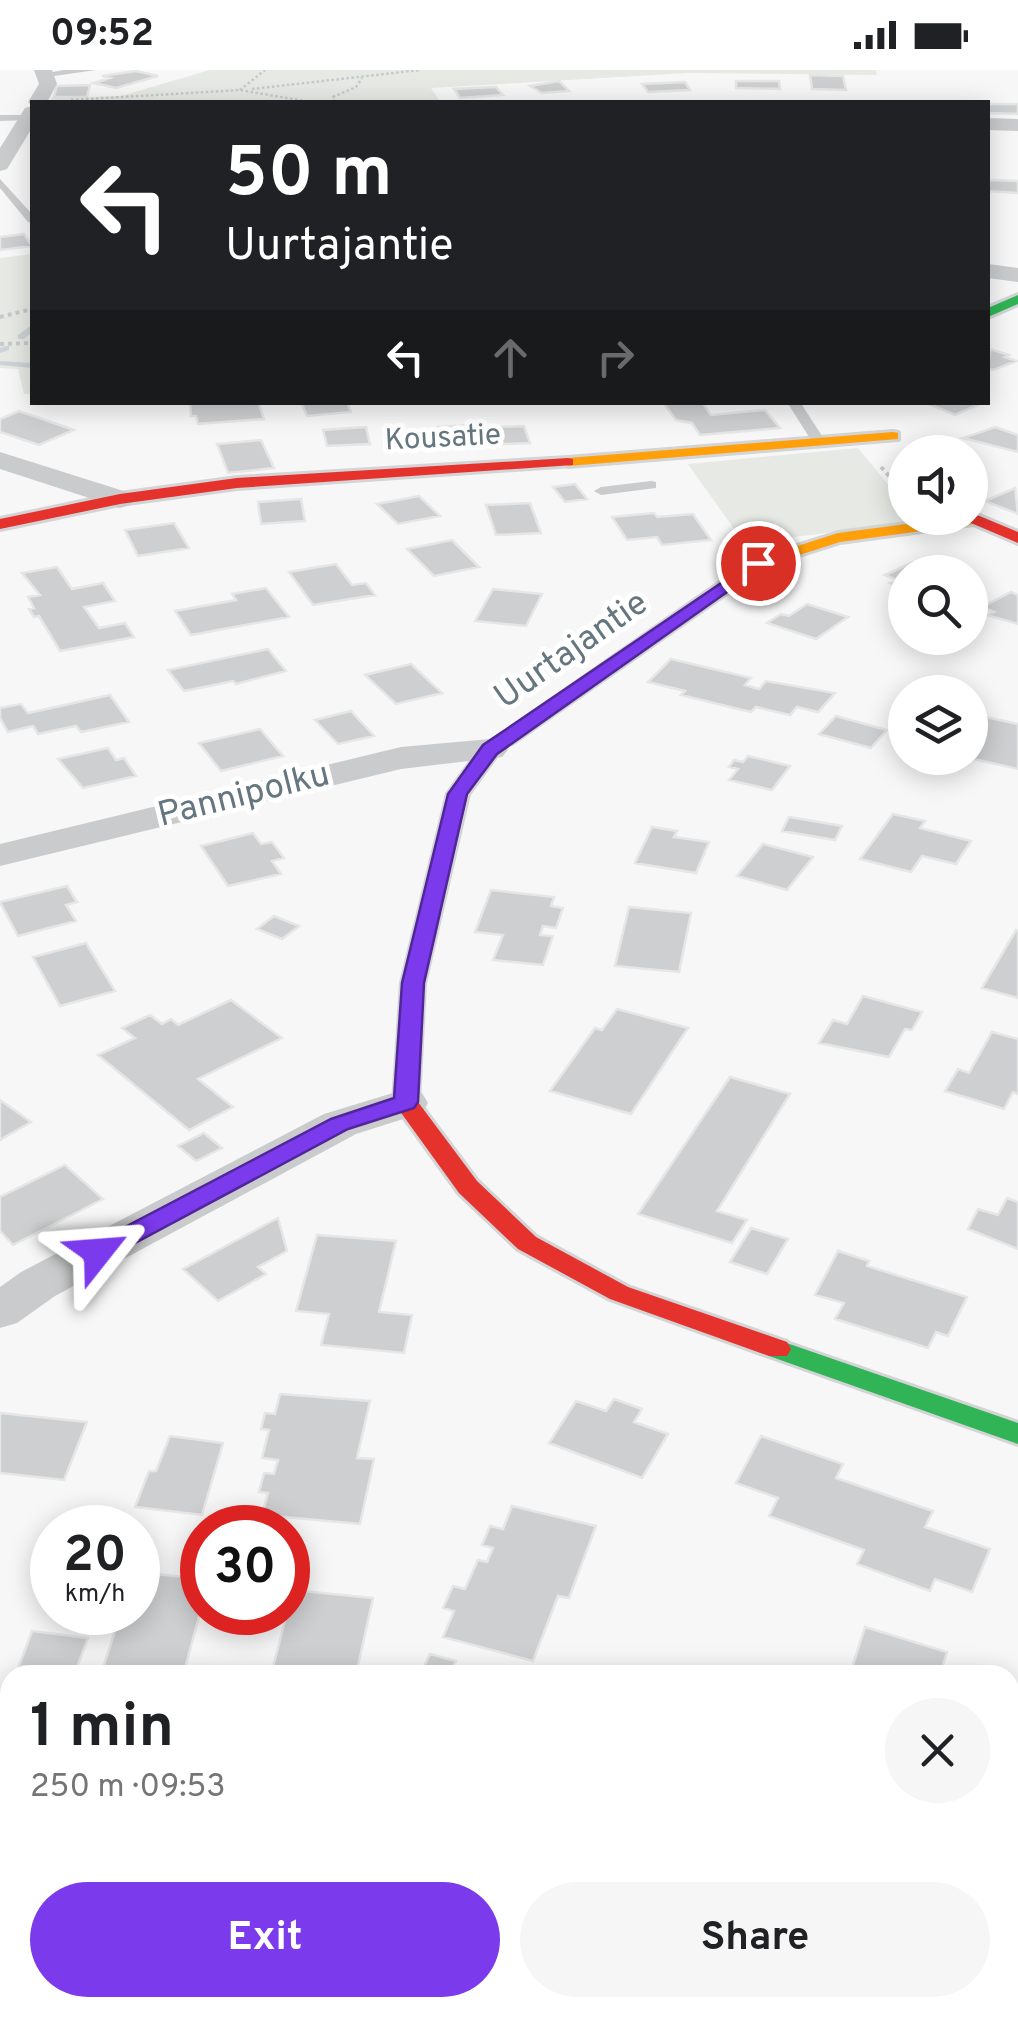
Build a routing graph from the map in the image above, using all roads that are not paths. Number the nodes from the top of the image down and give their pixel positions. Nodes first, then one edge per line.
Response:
1 (92, 70) edge
2 (45, 72) edge
3 (40, 100) edge
4 (30, 117) edge
5 (0, 118) edge
6 (30, 120) edge
7 (990, 124) edge
8 (1018, 124) edge
9 (0, 165) edge
10 (0, 182) edge
11 (30, 218) edge
12 (990, 271) edge
13 (1018, 276) edge
14 (1018, 300) edge
15 (990, 312) edge
16 (794, 405) edge
17 (887, 407) dead end
18 (896, 435) edge
19 (819, 442) junction
20 (888, 444) edge
21 (0, 460) edge
22 (651, 485) dead end
23 (601, 490) dead end
24 (120, 499) junction
25 (0, 524) edge
26 (988, 525) edge
27 (888, 529) edge
28 (1018, 538) edge
29 (490, 750) junction
30 (0, 855) edge
31 (406, 1102) junction
32 (0, 1310) edge
33 (1018, 1434) edge

1 - 2 lane
2 - 3 street
4 - 5 lane
6 - 9 street
7 - 8 street
10 - 11 lane
12 - 13 street
14 - 15 street
16 - 19 lane
17 - 18 street
19 - 20 street, Kousatie
19 - 24 street, Kousatie
21 - 24 street
22 - 23 lane
24 - 25 street, Kousatie
26 - 28 street
27 - 29 street, Uurtajantie
29 - 30 street, Pannipolku
29 - 31 street, Uurtajantie
31 - 32 street
31 - 33 street

